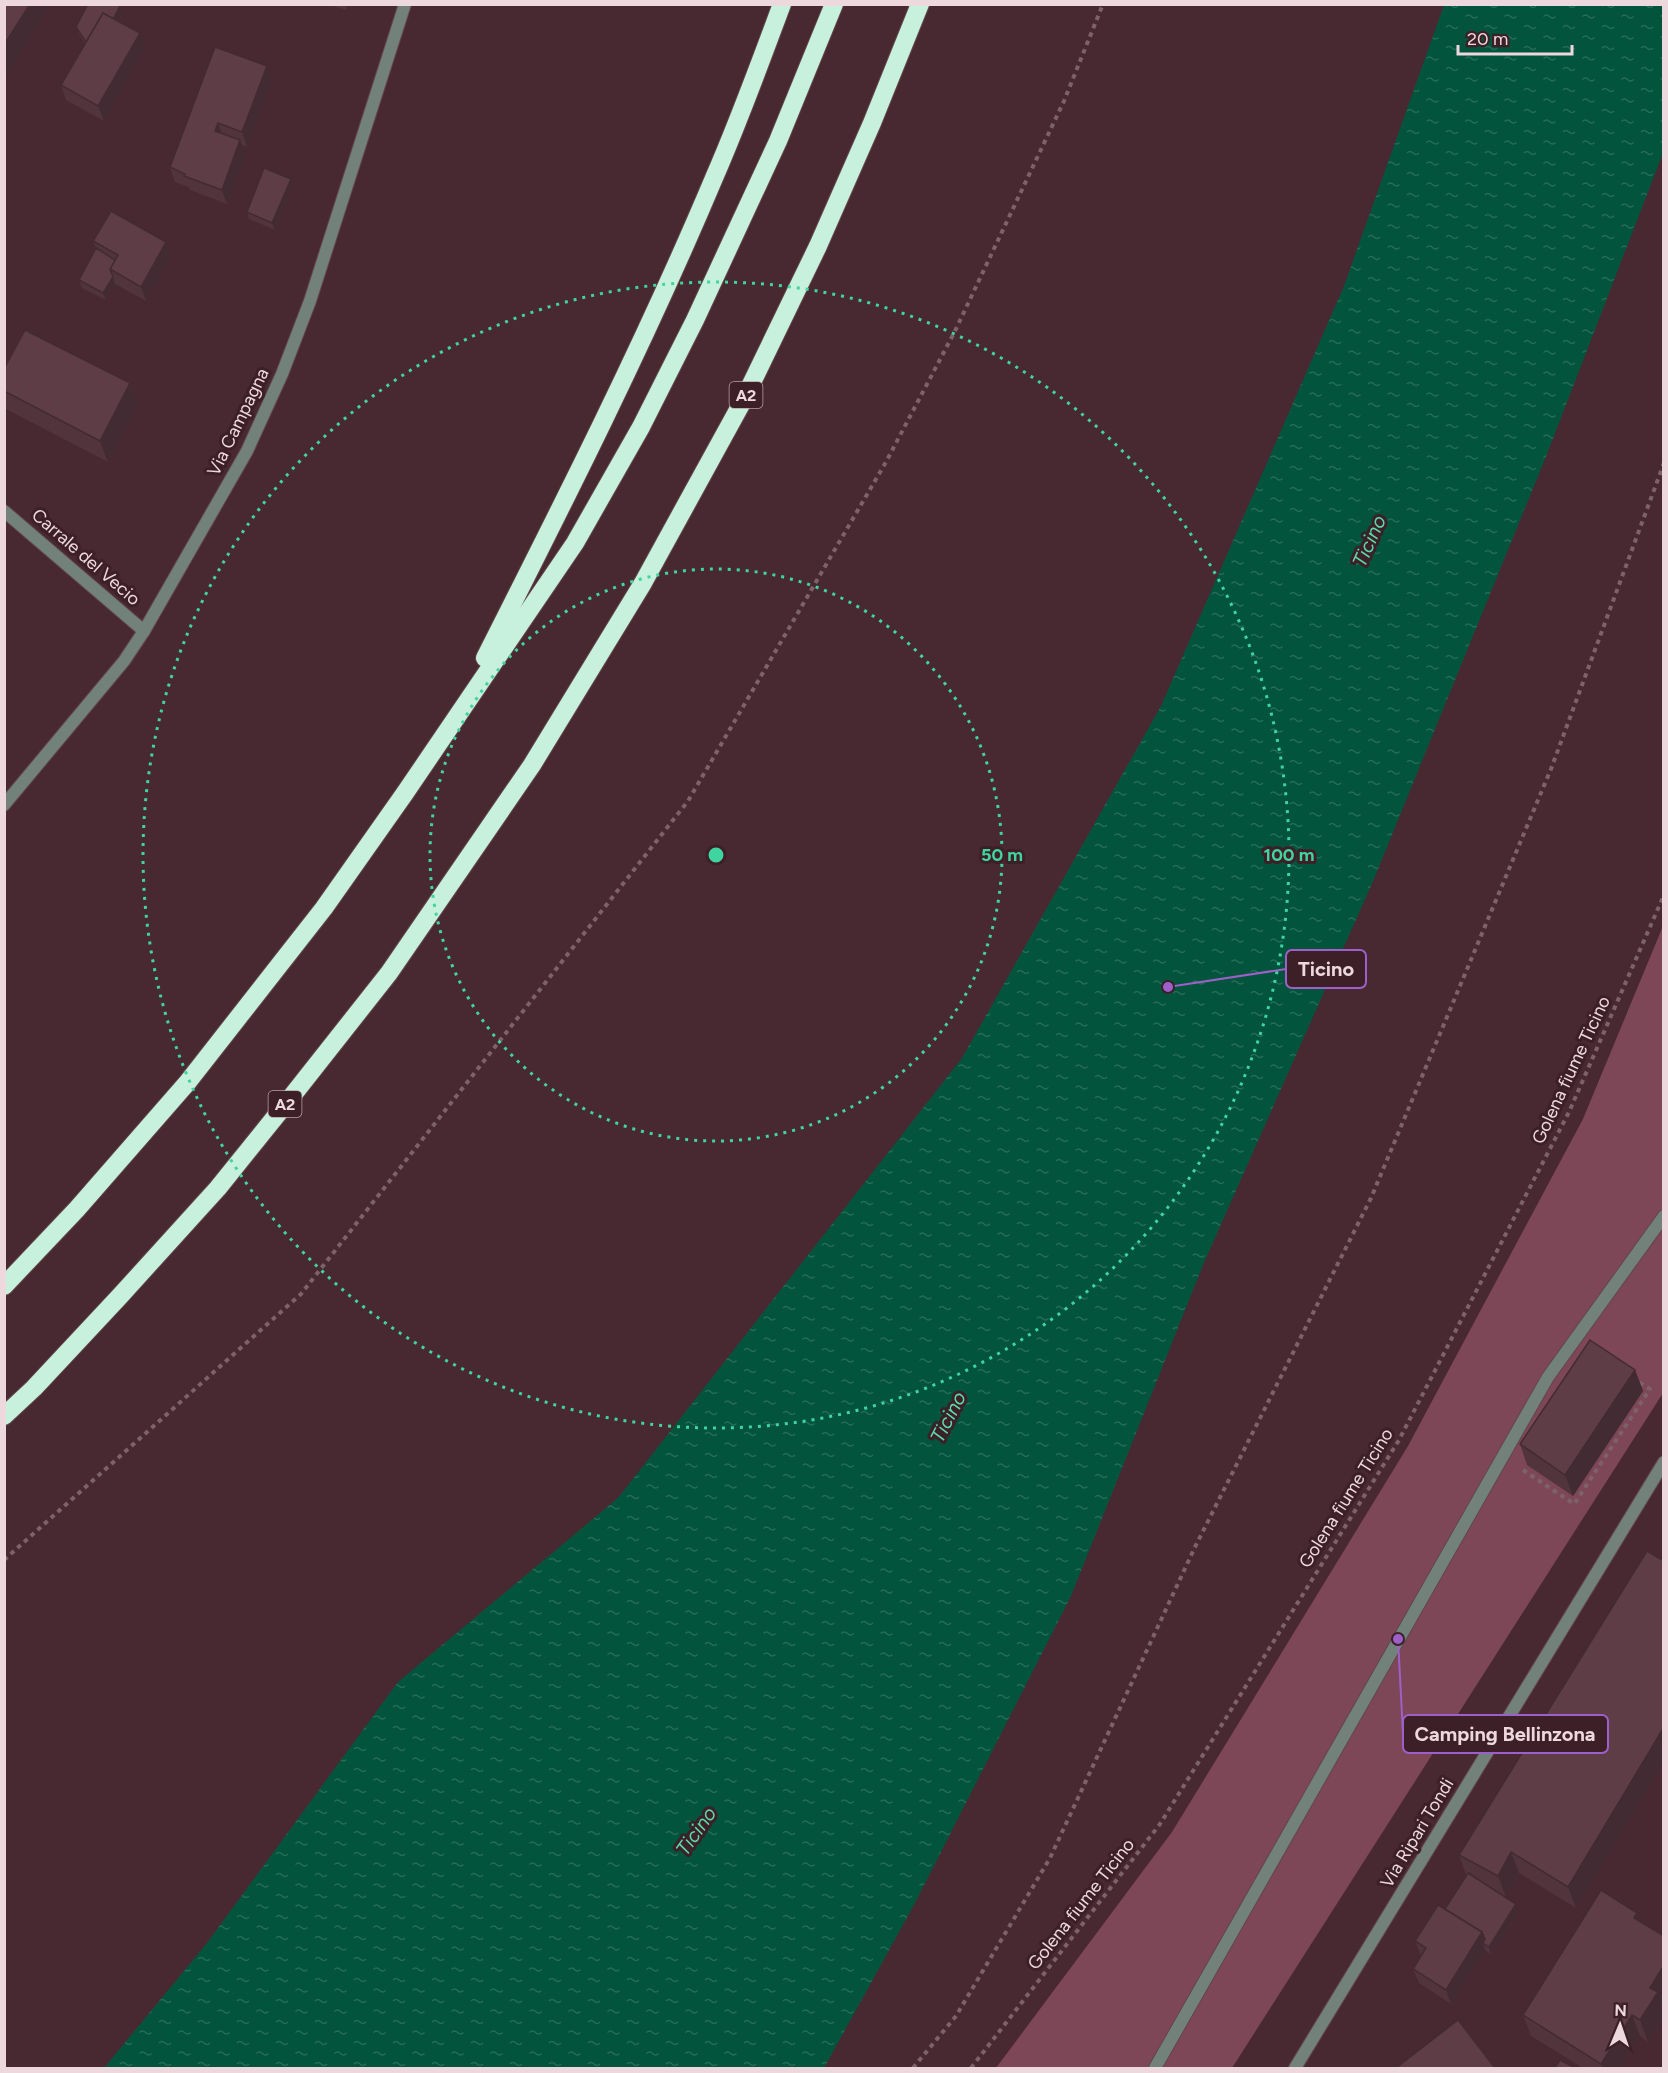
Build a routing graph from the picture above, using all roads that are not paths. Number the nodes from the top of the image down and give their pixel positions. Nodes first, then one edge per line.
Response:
1 (405, 4) edge
2 (782, 4) edge
3 (834, 4) edge
4 (920, 4) edge
5 (4, 511) edge
6 (144, 631) junction
7 (452, 723) junction
8 (4, 806) edge
9 (1664, 1216) edge
10 (4, 1286) edge
11 (4, 1416) edge
12 (1664, 1462) edge
13 (1155, 2068) edge
14 (1296, 2068) edge

1 - 6 street, Via Campagna
2 - 7 highway
3 - 7 highway
4 - 11 highway, A2
5 - 6 street, Carrale del Vecio
6 - 8 street, Via Campagna
7 - 10 highway
9 - 13 street
12 - 14 street, Via Ripari Tondi

